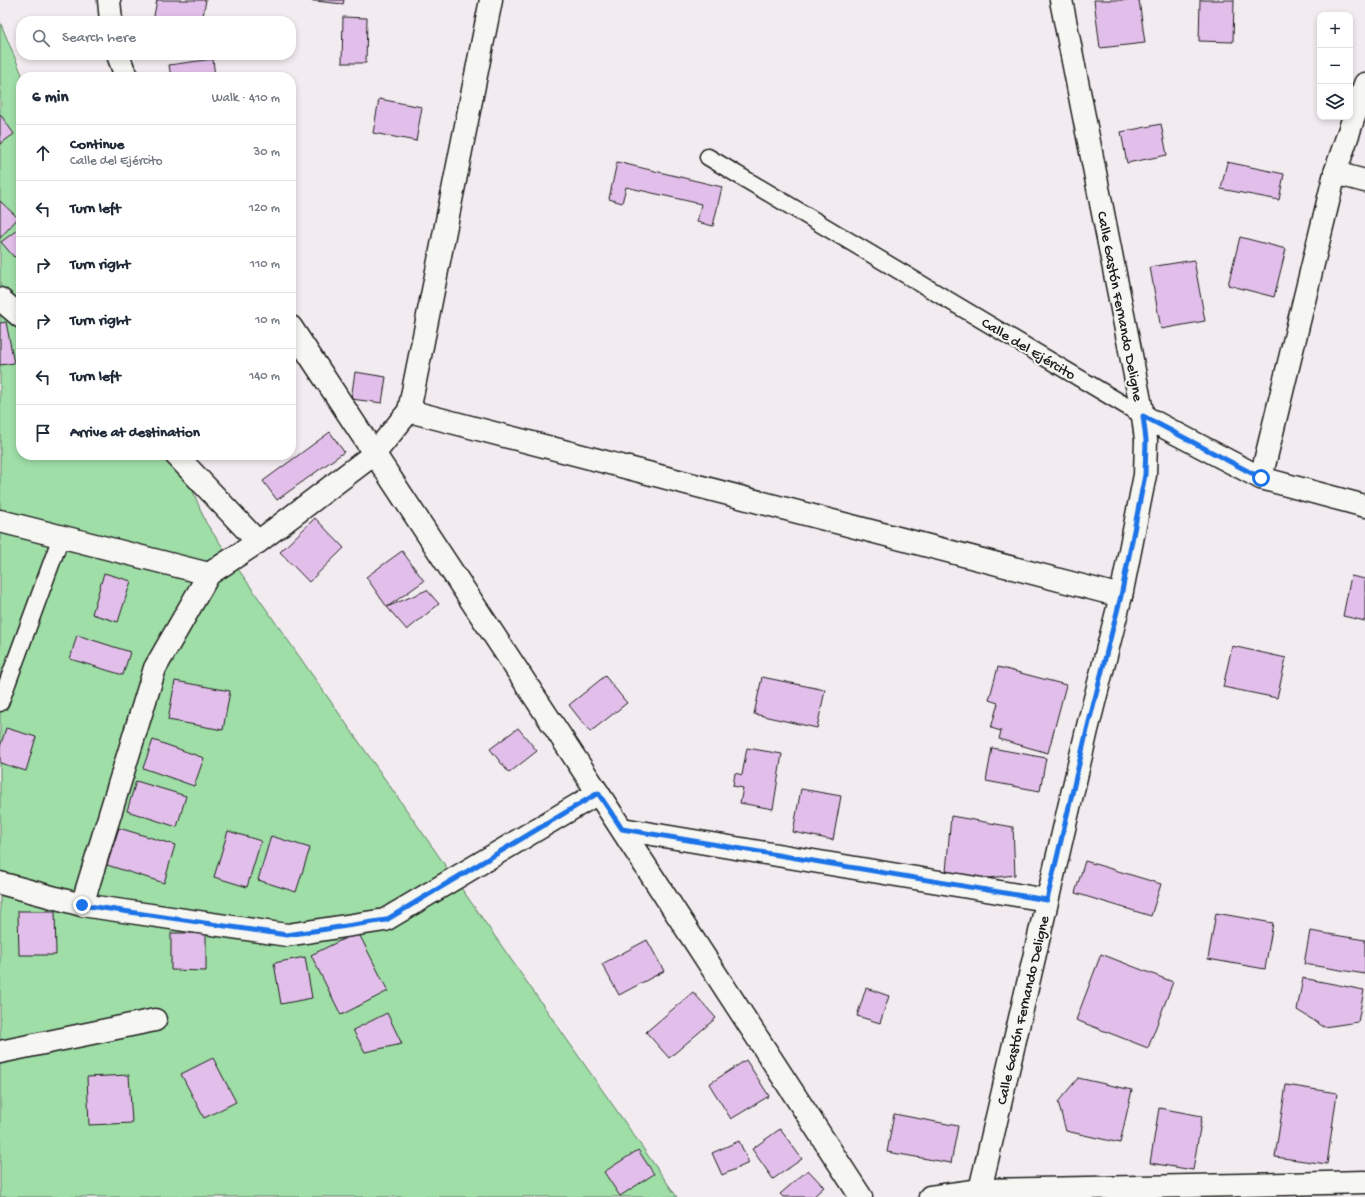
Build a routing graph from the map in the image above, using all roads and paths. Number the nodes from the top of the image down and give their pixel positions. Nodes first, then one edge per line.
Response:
1 (108, 0) edge
2 (491, 0) edge
3 (1061, 0) edge
4 (110, 16) edge
5 (120, 60) edge
6 (125, 72) edge
7 (1365, 84) edge
8 (708, 157) dead end
9 (1335, 173) junction
10 (1365, 181) edge
11 (0, 299) edge
12 (16, 313) edge
13 (296, 335) edge
14 (409, 410) junction
15 (1143, 416) junction
16 (374, 454) junction
17 (181, 460) edge
18 (1261, 478) junction
19 (1365, 506) edge
20 (0, 521) edge
21 (61, 537) junction
22 (258, 542) junction
23 (209, 574) junction
24 (1121, 596) junction
25 (0, 703) edge
26 (598, 793) junction
27 (622, 829) junction
28 (0, 883) edge
29 (1047, 900) junction
30 (82, 905) junction
31 (155, 1020) dead end
32 (0, 1052) edge
33 (1362, 1187) edge
34 (980, 1193) edge
35 (861, 1197) edge
36 (930, 1197) edge

1 - 4 street
2 - 14 street
3 - 15 street, Calle Gastón Fernando Deligne
5 - 6 street
7 - 9 street
8 - 15 lane, Calle del Ejército
9 - 10 street
9 - 18 street
11 - 12 street
13 - 16 street
14 - 16 street
14 - 24 street
15 - 18 street, Calle del Ejército
15 - 24 street, Calle Gastón Fernando Deligne
16 - 22 street
16 - 26 street
17 - 22 street
18 - 19 street, Calle del Ejército
20 - 21 street
21 - 23 street
21 - 25 lane
22 - 23 street
23 - 30 street
24 - 29 street, Calle Gastón Fernando Deligne
26 - 27 street
26 - 30 street
27 - 29 street
27 - 35 street
28 - 30 street
29 - 34 street, Calle Gastón Fernando Deligne
31 - 32 street
33 - 34 street
34 - 36 street

